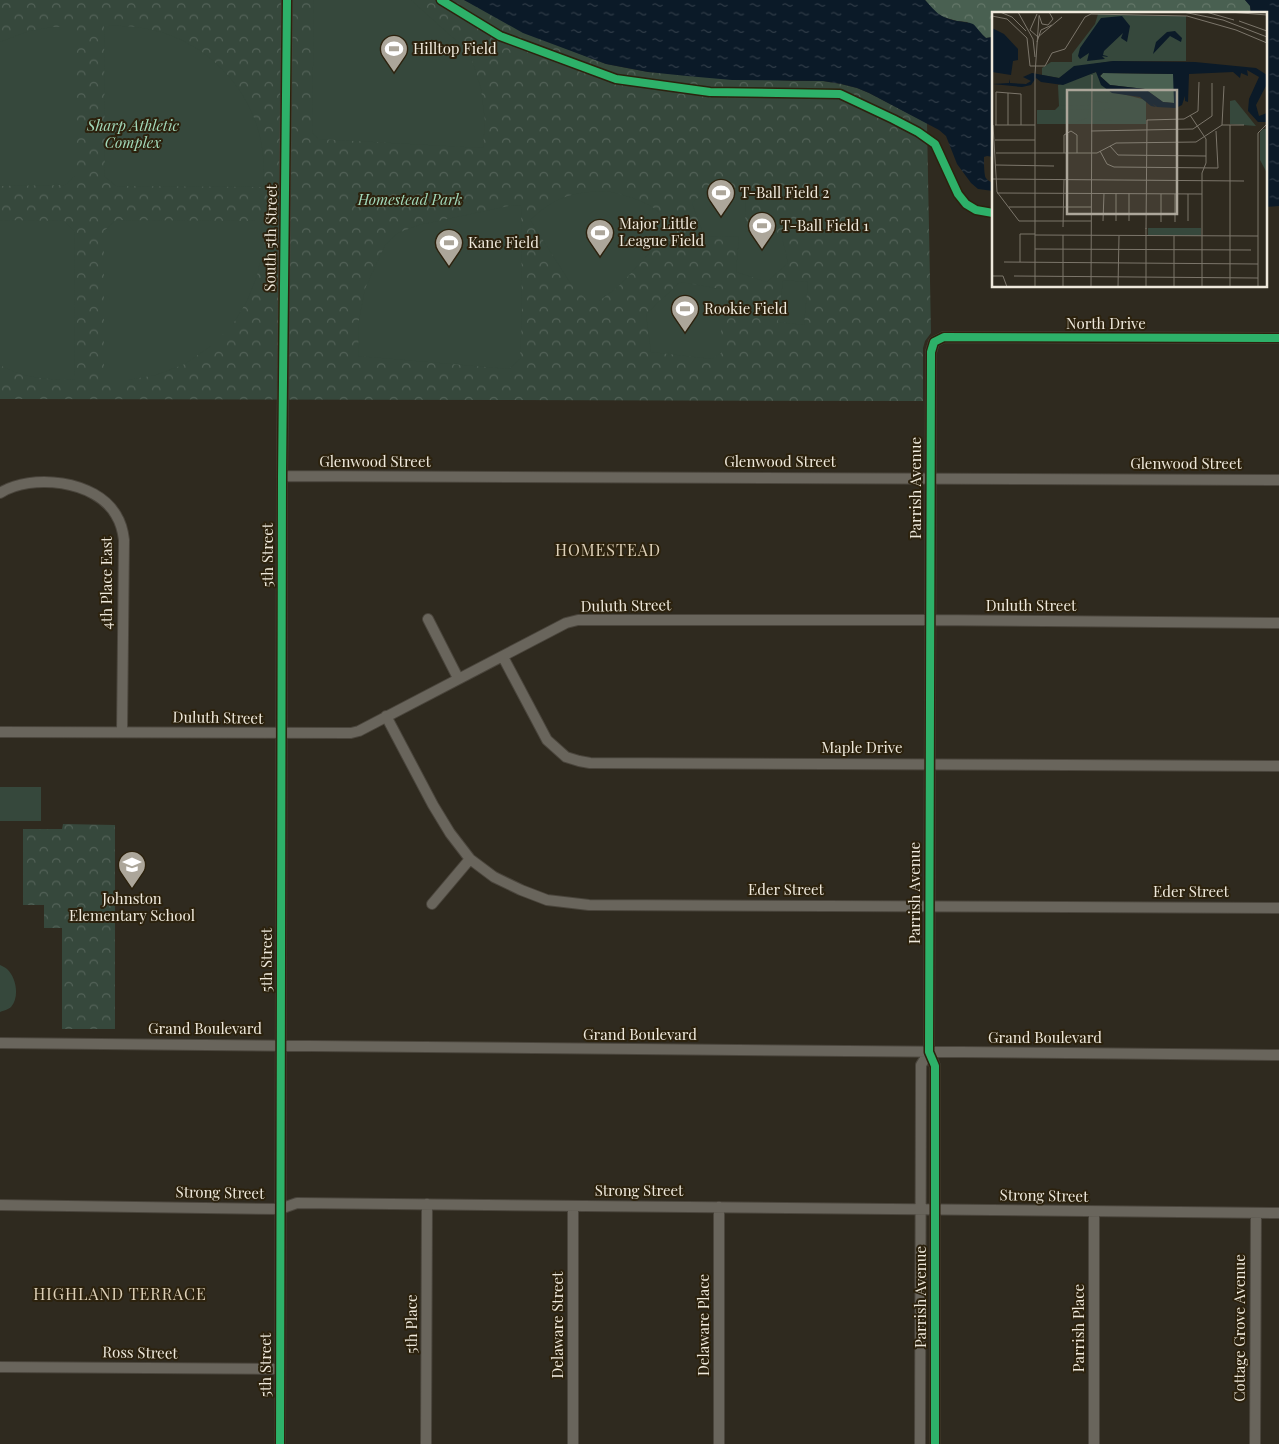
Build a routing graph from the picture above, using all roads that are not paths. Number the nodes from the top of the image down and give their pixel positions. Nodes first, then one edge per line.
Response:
1 (288, 0) edge
2 (1279, 338) edge
3 (934, 342) joint
4 (282, 476) junction
5 (930, 478) junction
6 (1279, 480) edge
7 (0, 493) edge
8 (428, 619) dead end
9 (930, 620) junction
10 (1279, 623) edge
11 (503, 657) junction
12 (458, 678) junction
13 (386, 716) junction
14 (0, 732) edge
15 (122, 732) junction
16 (280, 734) junction
17 (930, 764) junction
18 (1279, 766) edge
19 (470, 859) junction
20 (432, 904) dead end
21 (929, 906) junction
22 (1279, 908) edge
23 (0, 1043) edge
24 (281, 1045) junction
25 (929, 1052) junction
26 (1279, 1055) edge
27 (427, 1204) junction
28 (0, 1206) edge
29 (573, 1206) junction
30 (719, 1207) junction
31 (921, 1208) junction
32 (280, 1209) junction
33 (935, 1210) junction
34 (1094, 1212) junction
35 (1256, 1213) junction
36 (1279, 1213) edge
37 (0, 1367) edge
38 (280, 1369) junction
39 (280, 1444) edge
40 (426, 1444) edge
41 (573, 1444) edge
42 (719, 1444) edge
43 (920, 1444) edge
44 (935, 1444) edge
45 (1094, 1444) edge
46 (1255, 1444) edge

1 - 4 street, South 5th Street
2 - 3 street, North Drive
3 - 5 street, Parrish Avenue
4 - 5 street, Glenwood Street
4 - 16 street, 5th Street
5 - 6 street, Glenwood Street
5 - 9 street, Parrish Avenue
7 - 15 street, 4th Place East
8 - 12 street
9 - 10 street, Duluth Street
9 - 11 street, Duluth Street
9 - 17 street, Parrish Avenue
11 - 12 street, Duluth Street
11 - 17 street, Maple Drive
12 - 13 street, Duluth Street
13 - 16 street, Duluth Street
13 - 19 street, Eder Street
14 - 15 street, Duluth Street
15 - 16 street, Duluth Street
16 - 24 street, 5th Street
17 - 18 street, Maple Drive
17 - 21 street, Parrish Avenue
19 - 20 street
19 - 21 street, Eder Street
21 - 22 street, Eder Street
21 - 25 street, Parrish Avenue
23 - 24 street, Grand Boulevard
24 - 25 street, Grand Boulevard
24 - 32 street, 5th Street
25 - 26 street, Grand Boulevard
25 - 31 street, Parrish Avenue
25 - 33 street, Parrish Avenue
27 - 29 street, Strong Street
27 - 32 street, Strong Street
27 - 40 street, 5th Place
28 - 32 street, Strong Street
29 - 30 street, Strong Street
29 - 41 street, Delaware Street
30 - 31 street, Strong Street
30 - 42 street, Delaware Place
31 - 33 street, Strong Street
31 - 43 street, Parrish Avenue
32 - 38 street, 5th Street
33 - 34 street, Strong Street
33 - 44 street, Parrish Avenue
34 - 35 street, Strong Street
34 - 45 street, Parrish Place
35 - 36 street, Strong Street
35 - 46 street, Cottage Grove Avenue
37 - 38 street, Ross Street
38 - 39 street, 5th Street

